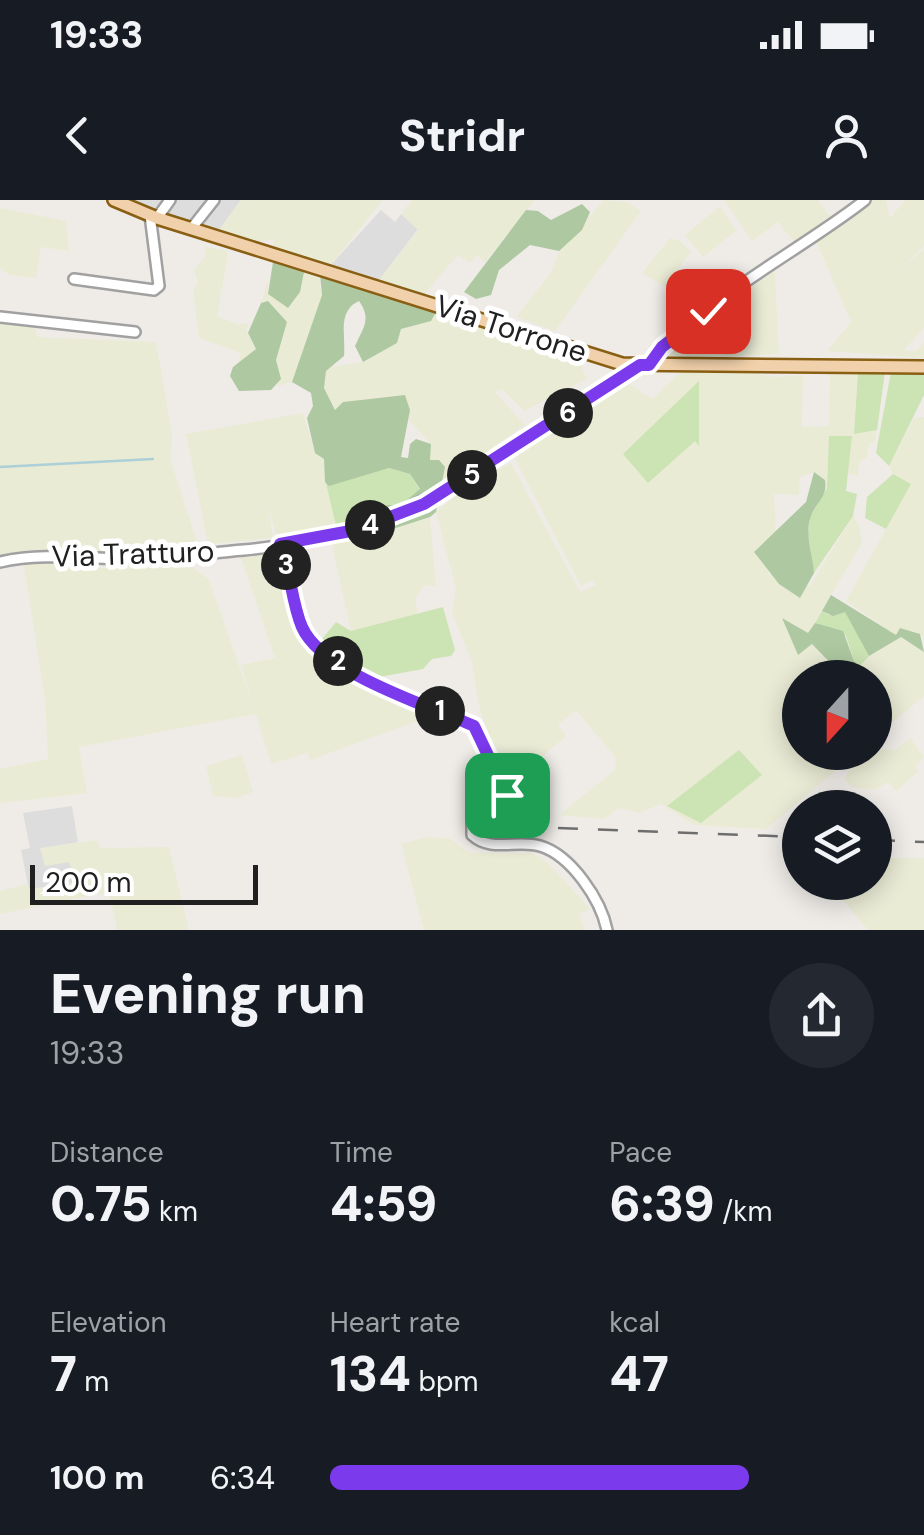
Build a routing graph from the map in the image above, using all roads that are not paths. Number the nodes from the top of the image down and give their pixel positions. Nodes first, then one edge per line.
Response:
1 (114, 200) edge
2 (170, 200) edge
3 (214, 200) edge
4 (866, 200) edge
5 (154, 217) junction
6 (192, 229) junction
7 (74, 279) dead end
8 (0, 318) edge
9 (135, 332) dead end
10 (645, 365) junction
11 (924, 368) edge
12 (280, 544) junction
13 (0, 562) edge
14 (607, 930) edge

1 - 5 main road, Via Torrone
2 - 5 street
3 - 6 street
4 - 10 street, Via Tratturo
5 - 6 main road, Via Torrone
5 - 7 street
6 - 10 main road, Via Torrone
8 - 9 street
10 - 11 main road, Via Torrone
10 - 12 street, Via Tratturo
12 - 13 street, Via Tratturo
12 - 14 street

